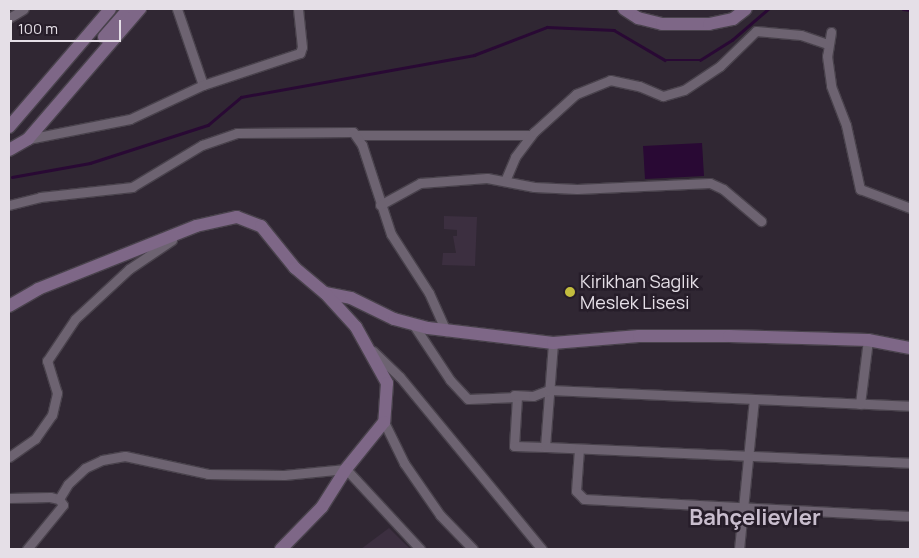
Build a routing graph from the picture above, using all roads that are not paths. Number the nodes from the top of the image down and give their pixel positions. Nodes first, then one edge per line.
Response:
1 (24, 9) edge
2 (110, 9) edge
3 (128, 9) edge
4 (140, 9) edge
5 (177, 9) edge
6 (298, 9) edge
7 (624, 9) edge
8 (746, 9) edge
9 (9, 18) edge
10 (831, 32) dead end
11 (827, 44) junction
12 (203, 85) junction
13 (9, 127) edge
14 (356, 134) junction
15 (531, 135) junction
16 (28, 139) junction
17 (9, 148) edge
18 (505, 182) junction
19 (9, 205) edge
20 (380, 206) junction
21 (910, 208) edge
22 (761, 221) dead end
23 (178, 233) junction
24 (325, 293) junction
25 (9, 306) edge
26 (413, 324) junction
27 (446, 331) junction
28 (868, 340) junction
29 (364, 342) junction
30 (553, 343) junction
31 (910, 348) edge
32 (549, 390) junction
33 (514, 395) junction
34 (754, 400) junction
35 (860, 404) junction
36 (910, 406) edge
37 (384, 422) junction
38 (545, 447) junction
39 (579, 449) junction
40 (749, 454) junction
41 (9, 457) edge
42 (910, 463) edge
43 (346, 469) junction
44 (9, 498) edge
45 (59, 499) junction
46 (744, 509) junction
47 (910, 516) edge
48 (27, 549) edge
49 (281, 549) edge
50 (420, 549) edge
51 (473, 549) edge
52 (542, 549) edge
53 (739, 549) edge

1 - 9 street
2 - 13 street
3 - 17 street
4 - 16 street
5 - 12 street
6 - 12 street
7 - 8 street
10 - 11 street
11 - 15 street
11 - 21 street
12 - 16 street
14 - 15 street
14 - 19 street
14 - 20 street
15 - 18 street
16 - 17 street
18 - 20 street
18 - 22 street
20 - 27 street
23 - 24 street
23 - 25 street
23 - 41 street
24 - 26 street
24 - 29 street
26 - 27 street
26 - 33 street
27 - 30 street
28 - 30 street
28 - 31 street
28 - 35 street
29 - 37 street
29 - 52 street
30 - 32 street
32 - 33 street
32 - 34 street
32 - 38 street
33 - 38 street
34 - 35 street
34 - 40 street
35 - 36 street
37 - 43 street
37 - 51 street
38 - 39 street
39 - 40 street
39 - 46 street
40 - 42 street
40 - 46 street
43 - 45 street
43 - 49 street
43 - 50 street
44 - 45 street
45 - 48 street
46 - 47 street
46 - 53 street

